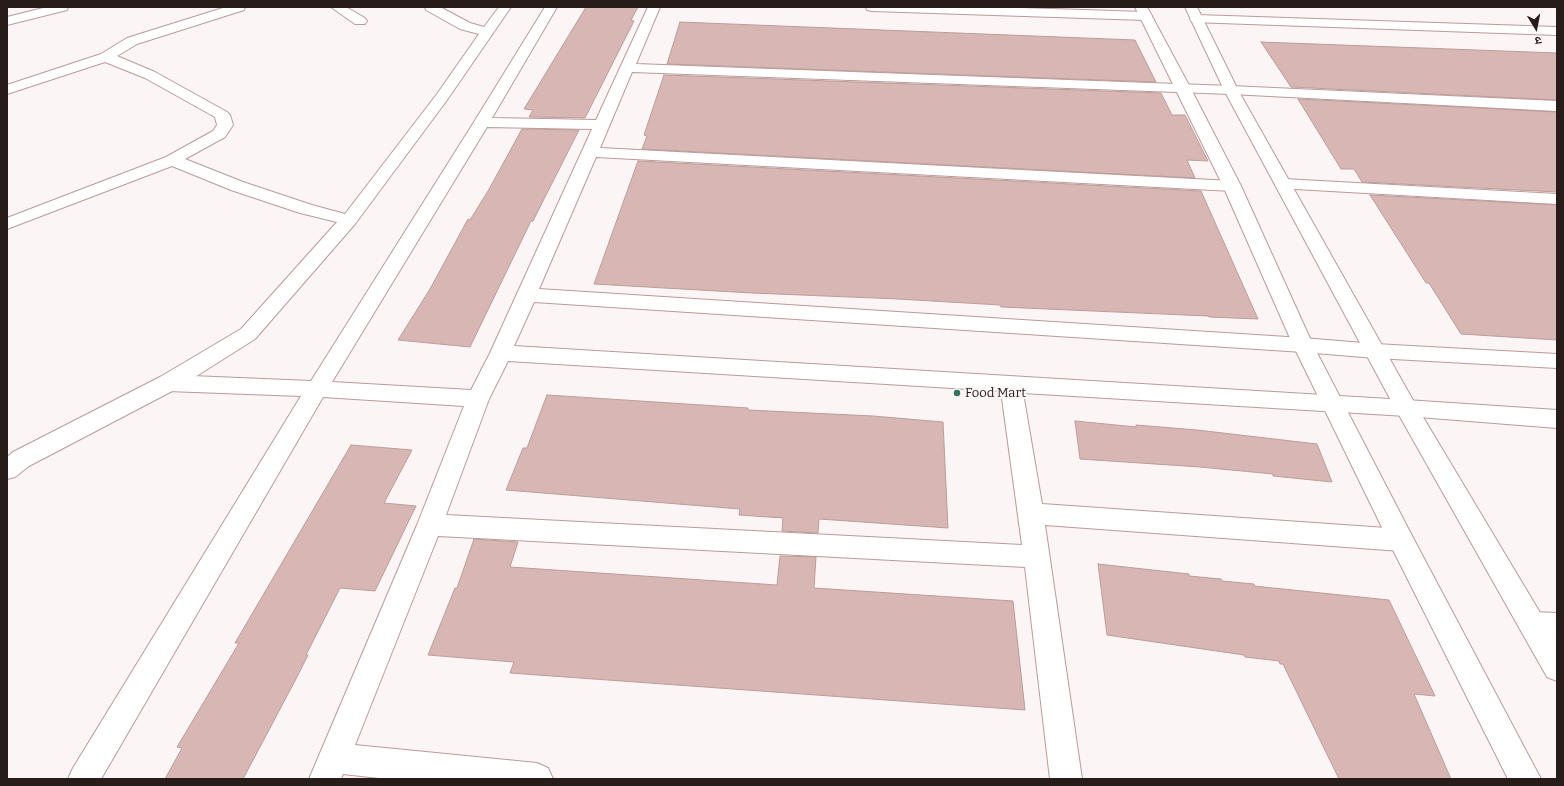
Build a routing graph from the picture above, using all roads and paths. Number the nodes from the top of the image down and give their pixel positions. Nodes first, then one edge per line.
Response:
1 (62, 7) edge
2 (239, 7) edge
3 (337, 7) edge
4 (431, 7) edge
5 (505, 7) edge
6 (551, 7) edge
7 (654, 7) edge
8 (872, 7) edge
9 (937, 8) edge
10 (1005, 9) edge
11 (1143, 12) edge
12 (1194, 13) edge
13 (7, 21) edge
14 (360, 21) dead end
15 (1557, 31) edge
16 (488, 32) junction
17 (106, 57) junction
18 (628, 68) junction
19 (1184, 89) junction
20 (7, 90) edge
21 (1231, 90) junction
22 (1557, 106) edge
23 (482, 122) junction
24 (602, 125) junction
25 (590, 152) junction
26 (172, 160) junction
27 (1284, 184) junction
28 (1232, 186) junction
29 (1557, 199) edge
30 (348, 220) junction
31 (7, 224) edge
32 (526, 295) junction
33 (1302, 345) junction
34 (1375, 351) junction
35 (501, 353) junction
36 (1557, 361) edge
37 (168, 382) junction
38 (1011, 384) junction
39 (317, 389) junction
40 (478, 398) junction
41 (1332, 404) junction
42 (1406, 408) junction
43 (1557, 419) edge
44 (12, 462) edge
45 (1031, 514) junction
46 (430, 525) junction
47 (1401, 540) junction
48 (1037, 557) junction
49 (1545, 626) edge
50 (1557, 667) edge
51 (330, 769) edge
52 (84, 779) edge
53 (537, 779) edge
54 (1066, 779) edge
55 (1525, 779) edge

1 - 13 street
2 - 17 street
3 - 14 street
4 - 16 street
5 - 16 street
6 - 23 street
7 - 18 street
8 - 9 street
9 - 10 street
10 - 11 street
11 - 19 street
12 - 15 street
12 - 21 street
16 - 30 street
17 - 20 street
17 - 26 street
18 - 19 street
18 - 24 street
19 - 21 street
19 - 28 street
21 - 22 street
21 - 27 street
23 - 24 street
23 - 39 street
24 - 25 street
25 - 28 street
25 - 32 street
26 - 30 street
26 - 31 street
27 - 29 street
27 - 34 street
28 - 33 street
30 - 37 street
32 - 33 street
32 - 35 street
33 - 34 street
33 - 41 street
34 - 36 street
34 - 42 street
35 - 38 street
35 - 40 street
37 - 39 street
37 - 44 street
38 - 41 street
38 - 45 street
39 - 40 street
39 - 52 street
40 - 46 street
41 - 42 street
41 - 47 street
42 - 43 street
42 - 49 street
45 - 47 street
45 - 48 street
46 - 48 street
46 - 51 street
47 - 55 street
48 - 54 street
49 - 50 street
51 - 53 street

